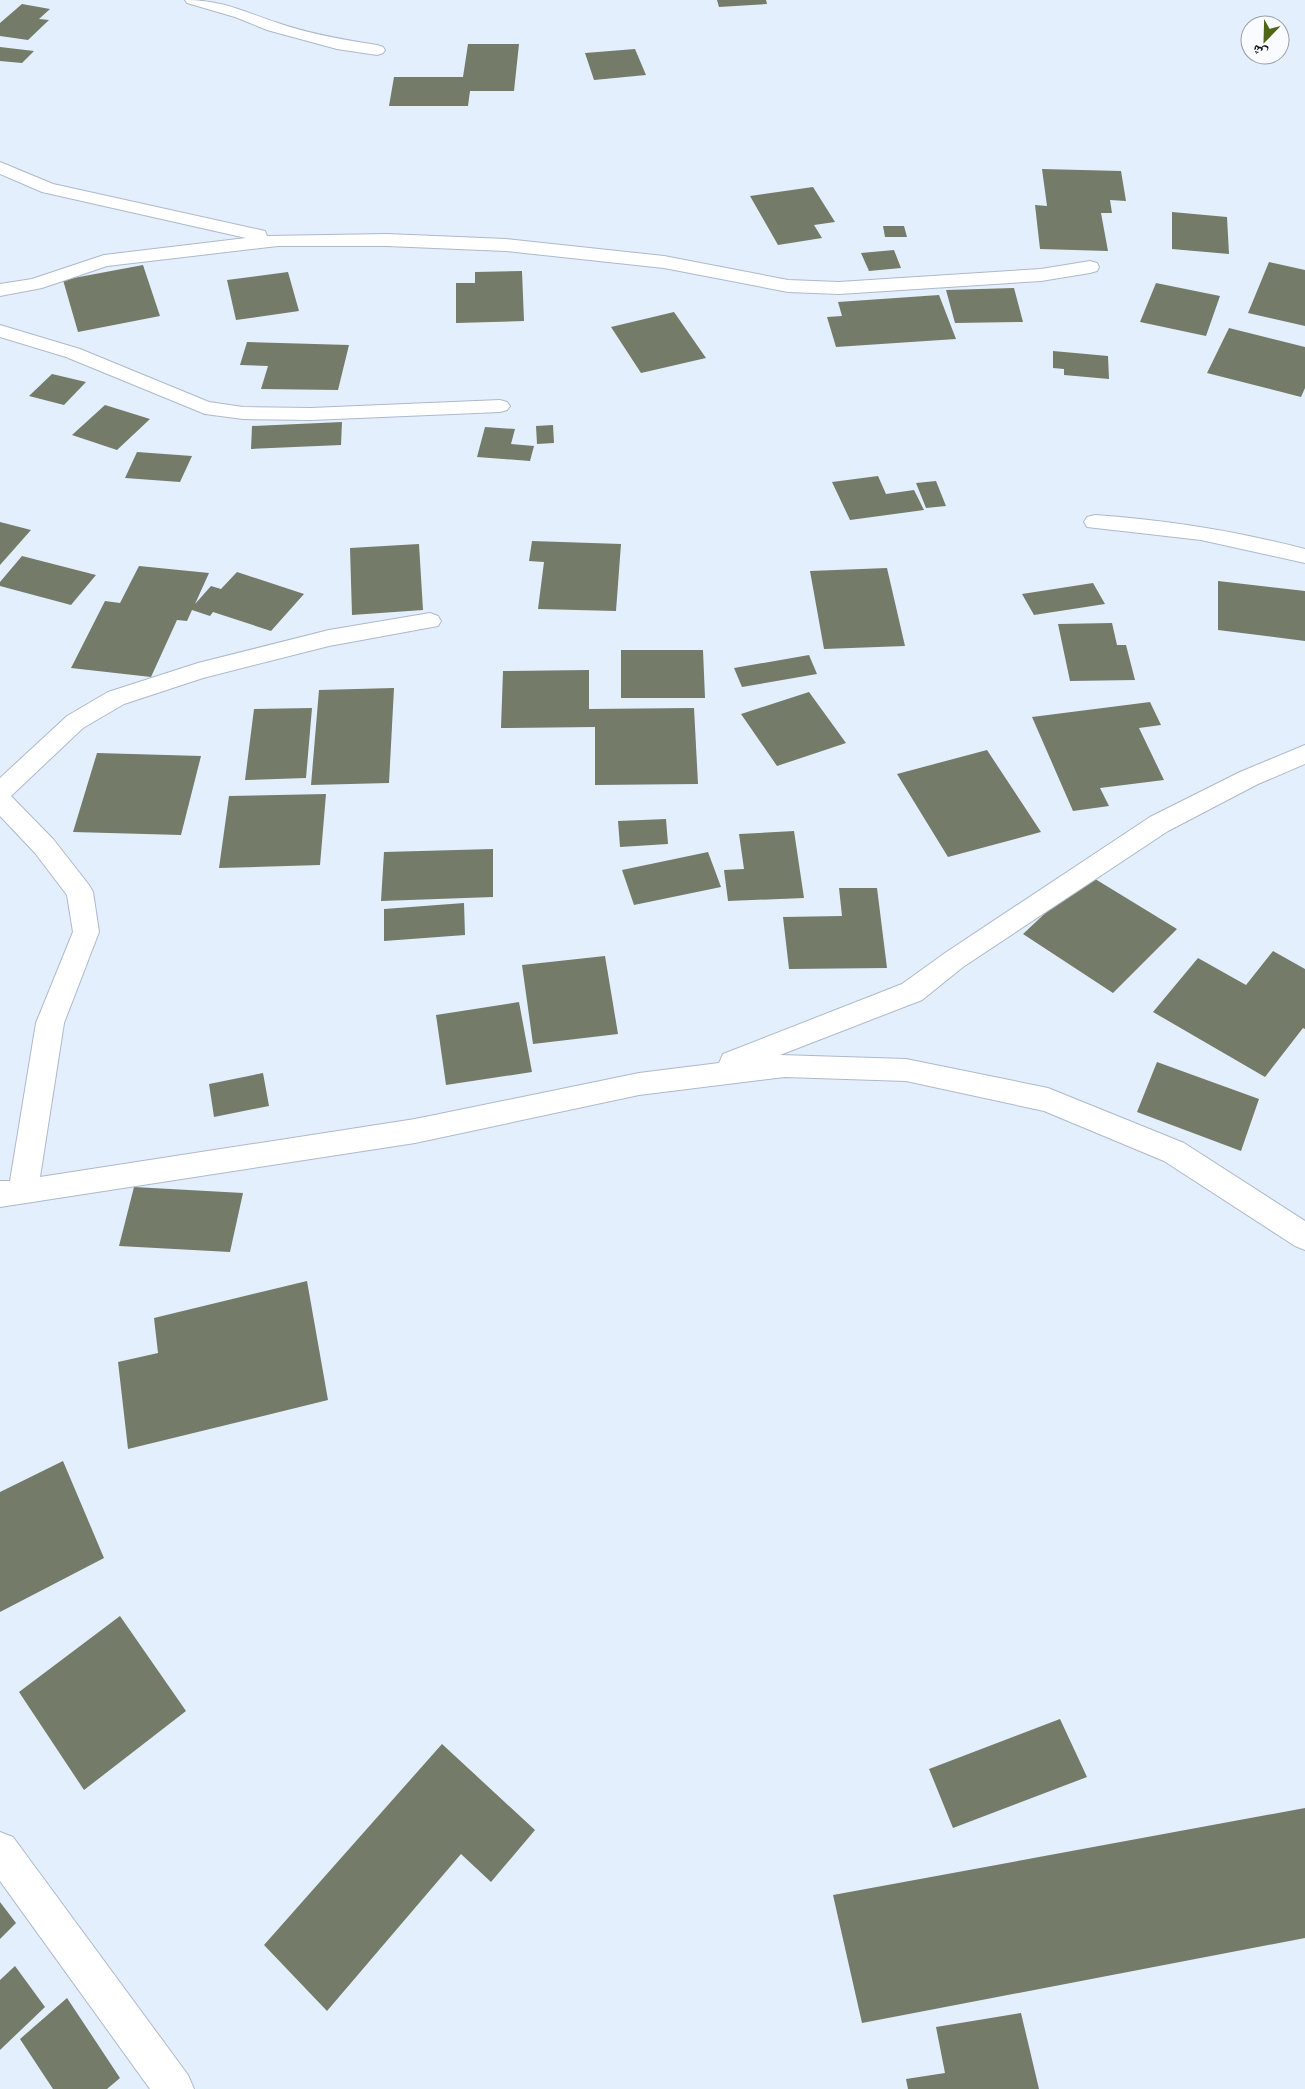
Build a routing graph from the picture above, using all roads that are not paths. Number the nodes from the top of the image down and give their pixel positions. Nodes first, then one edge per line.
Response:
1 (193, 0) edge
2 (377, 50) dead end
3 (0, 167) edge
4 (278, 240) junction
5 (1090, 267) dead end
6 (0, 290) edge
7 (0, 331) edge
8 (500, 406) dead end
9 (1095, 522) dead end
10 (1305, 556) edge
11 (430, 621) dead end
12 (1305, 754) edge
13 (0, 792) edge
14 (0, 800) edge
15 (694, 1077) junction
16 (12, 1193) edge
17 (1305, 1236) edge
18 (0, 1850) edge
19 (174, 2089) edge

1 - 2 street
3 - 4 street
4 - 5 street
4 - 6 street
7 - 8 street
9 - 10 street
11 - 13 street
12 - 15 street
14 - 16 street
15 - 16 street
15 - 17 street
18 - 19 street

